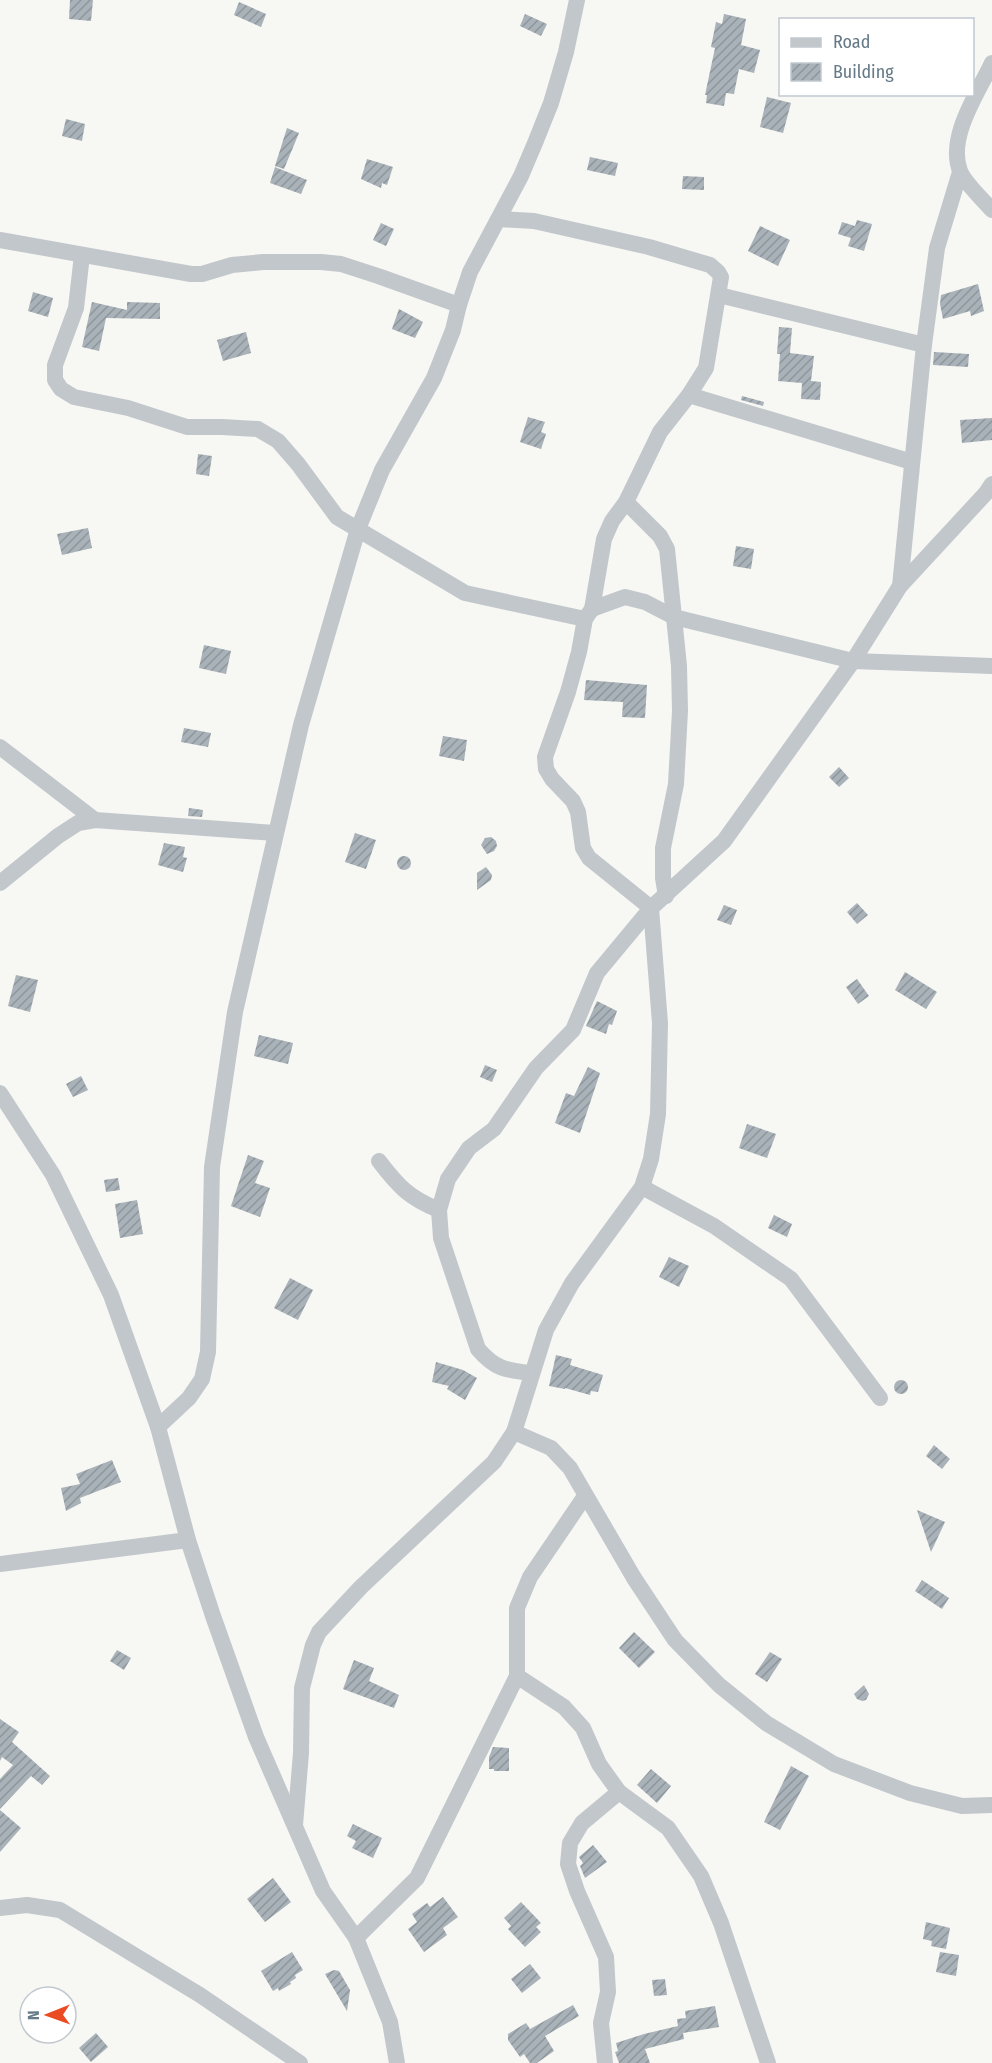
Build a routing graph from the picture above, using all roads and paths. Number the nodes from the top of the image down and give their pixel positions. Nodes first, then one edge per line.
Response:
1 (576, 0) edge
2 (992, 63) edge
3 (960, 172) junction
4 (992, 210) edge
5 (499, 219) junction
6 (0, 240) edge
7 (82, 255) junction
8 (719, 296) junction
9 (459, 304) junction
10 (924, 345) junction
11 (689, 395) junction
12 (912, 462) junction
13 (990, 491) edge
14 (626, 502) junction
15 (358, 529) junction
16 (900, 586) junction
17 (588, 614) junction
18 (674, 617) junction
19 (853, 661) junction
20 (992, 666) edge
21 (0, 747) edge
22 (95, 820) junction
23 (275, 833) junction
24 (0, 883) edge
25 (666, 896) junction
26 (651, 908) junction
27 (0, 1093) edge
28 (379, 1161) dead end
29 (642, 1187) junction
30 (439, 1210) junction
31 (531, 1373) junction
32 (880, 1398) dead end
33 (158, 1427) junction
34 (514, 1432) junction
35 (585, 1496) junction
36 (188, 1540) junction
37 (0, 1564) edge
38 (517, 1676) junction
39 (619, 1792) junction
40 (992, 1804) edge
41 (295, 1825) junction
42 (0, 1908) edge
43 (356, 1938) junction
44 (300, 2063) edge
45 (397, 2063) edge
46 (605, 2063) edge
47 (768, 2063) edge

1 - 5 street
2 - 3 street
3 - 4 street
3 - 10 street
5 - 8 street
5 - 9 street
6 - 7 street
7 - 9 street
7 - 15 street
8 - 10 street
8 - 11 street
9 - 15 street
10 - 12 street
11 - 12 street
11 - 14 street
12 - 16 street
13 - 16 street
14 - 17 street
14 - 18 street
15 - 17 street
15 - 23 street
16 - 19 street
17 - 18 street
17 - 26 street
18 - 19 street
18 - 25 street
19 - 20 street
19 - 25 street
21 - 22 street
22 - 23 street
22 - 24 street
23 - 33 street
25 - 26 street
26 - 29 street
26 - 30 street
27 - 33 street
28 - 30 street
29 - 31 street
29 - 32 street
30 - 31 street
31 - 34 street
33 - 36 street
34 - 35 street
34 - 41 street
35 - 38 street
35 - 40 street
36 - 37 street
36 - 41 street
38 - 39 street
38 - 43 street
39 - 46 street
39 - 47 street
41 - 43 street
42 - 44 street
43 - 45 street

